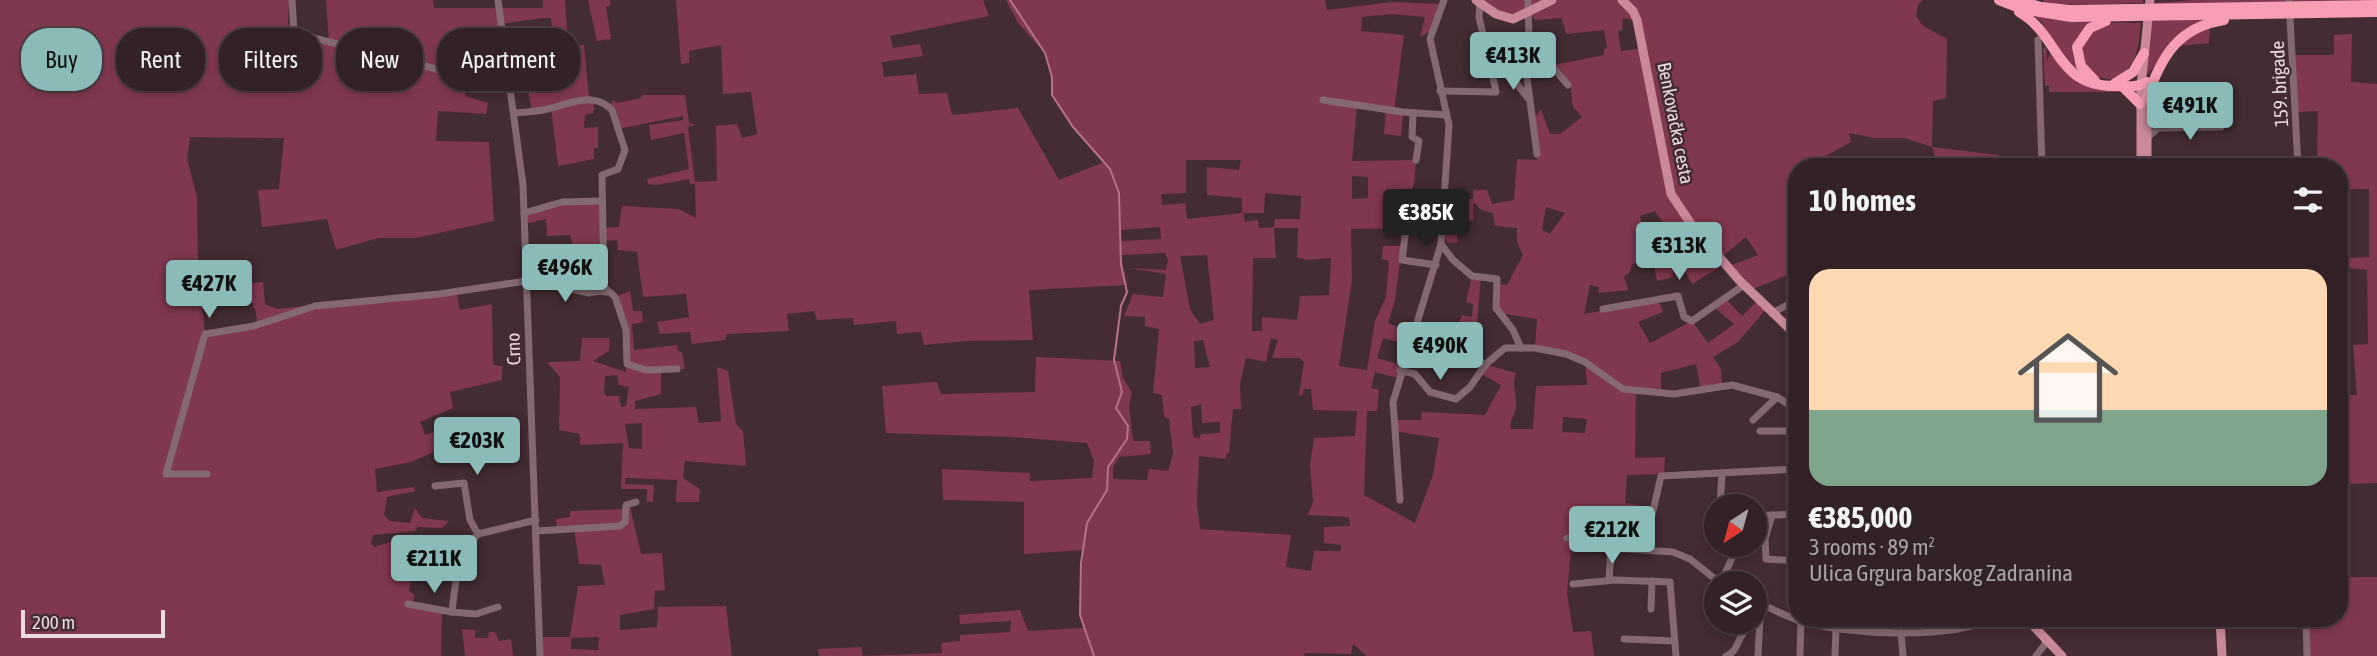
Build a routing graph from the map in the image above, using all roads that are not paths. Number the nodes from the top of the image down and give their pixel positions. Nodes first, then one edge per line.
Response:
1 (292, 0) edge
2 (498, 0) edge
3 (1444, 0) edge
4 (1528, 0) edge
5 (1552, 0) edge
6 (1999, 0) edge
7 (2150, 0) edge
8 (2156, 0) edge
9 (2212, 0) edge
10 (2276, 0) edge
11 (1478, 2) edge
12 (1629, 2) edge
13 (2013, 3) edge
14 (2292, 4) edge
15 (2377, 5) edge
16 (2169, 9) junction
17 (1531, 12) junction
18 (2377, 12) edge
19 (2124, 13) junction
20 (2248, 14) junction
21 (502, 28) edge
22 (1529, 40) junction
23 (2038, 40) dead end
24 (2144, 53) junction
25 (437, 70) edge
26 (1492, 72) junction
27 (2144, 84) junction
28 (1568, 85) dead end
29 (2122, 86) junction
30 (511, 91) edge
31 (1440, 91) junction
32 (1528, 98) junction
33 (1323, 100) dead end
34 (2143, 101) junction
35 (514, 113) junction
36 (1413, 113) junction
37 (1446, 115) junction
38 (2146, 120) junction
39 (2221, 127) dead end
40 (2158, 128) junction
41 (2146, 139) junction
42 (1537, 154) dead end
43 (2042, 158) edge
44 (2141, 158) edge
45 (2147, 158) edge
46 (2298, 158) edge
47 (1416, 160) dead end
48 (602, 201) junction
49 (524, 213) junction
50 (1406, 228) dead end
51 (1441, 244) junction
52 (1453, 260) junction
53 (1437, 263) junction
54 (526, 283) junction
55 (1744, 285) junction
56 (603, 290) junction
57 (1788, 305) edge
58 (1603, 309) dead end
59 (1772, 313) junction
60 (1788, 328) edge
61 (1409, 345) junction
62 (1521, 348) junction
63 (1486, 364) junction
64 (677, 369) dead end
65 (1400, 370) junction
66 (1777, 397) junction
67 (1788, 404) edge
68 (1753, 420) dead end
69 (1760, 430) dead end
70 (1788, 431) edge
71 (1788, 470) edge
72 (207, 474) dead end
73 (1722, 474) junction
74 (435, 486) dead end
75 (1721, 494) edge
76 (1400, 500) dead end
77 (636, 502) dead end
78 (1788, 514) edge
79 (1768, 515) edge
80 (1772, 515) junction
81 (537, 520) junction
82 (537, 531) junction
83 (478, 534) junction
84 (1567, 538) dead end
85 (1611, 548) junction
86 (1644, 550) junction
87 (1788, 560) edge
88 (1705, 571) edge
89 (1609, 580) junction
90 (1652, 581) junction
91 (1573, 584) dead end
92 (408, 604) dead end
93 (498, 607) dead end
94 (1767, 607) edge
95 (1770, 608) junction
96 (1651, 610) dead end
97 (1767, 611) edge
98 (453, 612) junction
99 (1788, 614) edge
100 (1801, 627) edge
101 (1832, 627) edge
102 (1887, 627) edge
103 (1971, 627) edge
104 (2037, 627) edge
105 (2220, 627) edge
106 (2226, 627) edge
107 (2306, 627) edge
108 (1836, 628) junction
109 (1855, 628) joint
110 (1886, 631) junction
111 (1901, 633) junction
112 (1742, 634) edge
113 (1757, 634) edge
114 (1624, 639) dead end
115 (2048, 640) junction
116 (1674, 641) junction
117 (540, 656) edge
118 (1676, 656) edge
119 (1726, 656) edge
120 (1758, 656) edge
121 (1800, 656) edge
122 (1835, 656) edge
123 (1903, 656) edge
124 (2036, 656) edge
125 (2062, 656) edge
126 (2222, 656) edge
127 (2227, 656) edge
128 (2307, 656) edge

1 - 25 street
2 - 21 street, Crno
3 - 31 street
4 - 17 street
5 - 17 main road
6 - 13 highway
7 - 24 main road
8 - 27 main road
9 - 16 highway
10 - 14 highway
11 - 17 main road
11 - 26 street
12 - 55 main road, Benkovačka cesta
13 - 19 highway
13 - 29 highway
14 - 15 highway
14 - 16 highway
14 - 46 street, 159. brigade
16 - 19 highway
17 - 22 street
18 - 20 highway
19 - 20 highway
19 - 24 highway
20 - 34 highway
22 - 28 street
22 - 32 street
23 - 43 street
24 - 27 main road
26 - 31 street
26 - 32 street
27 - 29 highway
27 - 34 main road
29 - 34 highway
30 - 35 street, Crno
31 - 37 street
32 - 42 street
33 - 36 street
34 - 38 main road
34 - 44 main road
35 - 48 street
35 - 49 street, Crno
36 - 37 street
36 - 47 street
37 - 51 street
38 - 40 street
38 - 41 main road
39 - 40 street
40 - 41 street
41 - 45 main road
48 - 49 street
48 - 56 street
49 - 54 street, Crno
50 - 53 street
51 - 52 street
51 - 53 street
52 - 53 street
52 - 62 street
53 - 61 street
54 - 56 street
54 - 72 street
54 - 81 street, Crno
55 - 58 street
55 - 59 main road, Benkovačka cesta
56 - 64 street
57 - 59 street
59 - 60 main road, Benkovačka cesta
61 - 63 street
61 - 65 street
62 - 63 street
62 - 66 street
63 - 65 street
65 - 76 street
66 - 67 street
66 - 68 street
69 - 70 street
71 - 73 street
73 - 75 street
73 - 86 street
74 - 83 street
77 - 82 street
78 - 80 street
79 - 80 street
80 - 87 street
81 - 82 street, Crno
81 - 83 street
82 - 117 street, Crno
83 - 98 street
84 - 85 street
85 - 86 street
85 - 89 street
86 - 88 street
89 - 90 street
89 - 91 street
90 - 96 street
90 - 116 street
92 - 98 street
93 - 98 street
94 - 95 street
95 - 97 street
95 - 99 street
100 - 121 street
101 - 108 street
102 - 110 street
103 - 111 street
104 - 115 main road
105 - 126 main road
106 - 127 main road
107 - 128 street
108 - 109 street
108 - 122 street
109 - 110 street
110 - 111 street
111 - 123 street
112 - 119 street
113 - 120 street
114 - 116 street
115 - 124 street
115 - 125 main road
116 - 118 street

